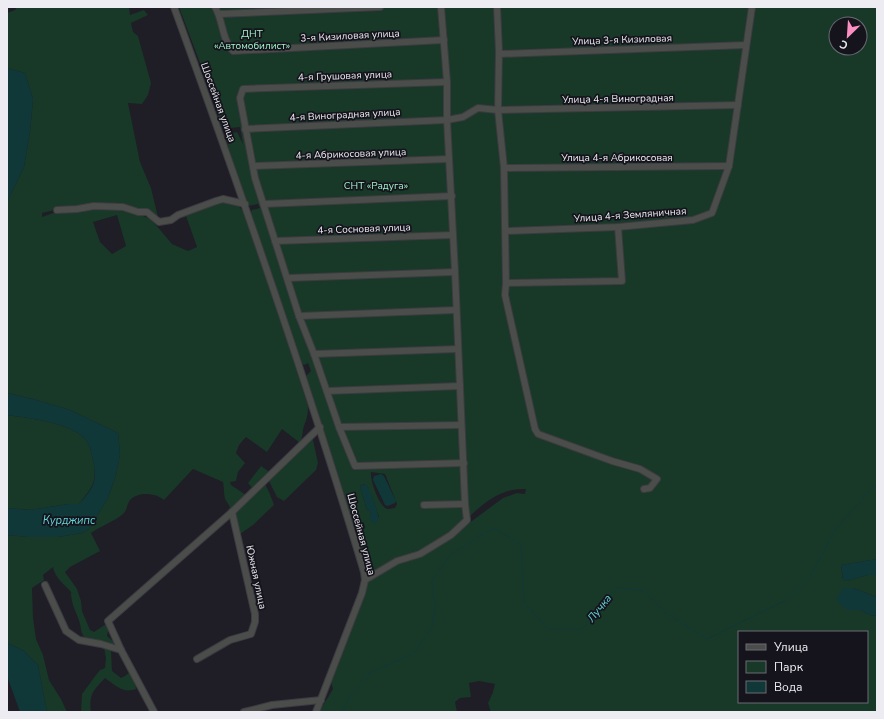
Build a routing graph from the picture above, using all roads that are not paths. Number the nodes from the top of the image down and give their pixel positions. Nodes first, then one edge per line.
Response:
1 (174, 7) edge
2 (215, 7) edge
3 (380, 7) edge
4 (441, 7) edge
5 (497, 7) edge
6 (752, 7) edge
7 (219, 14) junction
8 (444, 40) junction
9 (746, 45) junction
10 (499, 54) junction
11 (447, 82) junction
12 (738, 105) junction
13 (498, 110) junction
14 (447, 120) junction
15 (245, 128) junction
16 (449, 159) junction
17 (254, 166) junction
18 (729, 166) junction
19 (504, 168) junction
20 (452, 196) junction
21 (244, 204) junction
22 (264, 204) junction
23 (57, 210) dead end
24 (618, 227) junction
25 (506, 231) junction
26 (453, 235) junction
27 (276, 241) junction
28 (455, 272) junction
29 (288, 278) junction
30 (506, 283) junction
31 (456, 310) junction
32 (300, 316) junction
33 (458, 349) junction
34 (314, 354) junction
35 (460, 386) junction
36 (327, 391) junction
37 (461, 425) junction
38 (320, 427) junction
39 (339, 428) junction
40 (464, 463) junction
41 (644, 489) dead end
42 (464, 504) junction
43 (424, 505) dead end
44 (232, 512) junction
45 (365, 580) junction
46 (45, 585) dead end
47 (121, 650) junction
48 (197, 659) dead end
49 (321, 700) junction
50 (154, 712) edge
51 (244, 712) edge
52 (316, 712) edge

1 - 21 street, Шоссейная улица
2 - 7 street
3 - 7 street
4 - 8 street
5 - 10 street
6 - 9 street, Улица 4-я Земляничная
7 - 8 street, 3-я Кизиловая улица
8 - 11 street
9 - 10 street, Улица 3-я Кизиловая
9 - 12 street, Улица 4-я Земляничная
10 - 13 street
11 - 14 street
11 - 15 street, 4-я Грушовая улица
12 - 13 street, Улица 4-я Виноградная
12 - 18 street, Улица 4-я Земляничная
13 - 14 street, Улица 4-я Виноградная
13 - 19 street
14 - 15 street, 4-я Виноградная улица
14 - 16 street
15 - 17 street
16 - 17 street, 4-я Абрикосовая улица
16 - 20 street
17 - 22 street
18 - 19 street, Улица 4-я Абрикосовая
18 - 24 street, Улица 4-я Земляничная
19 - 25 street
20 - 22 street
20 - 26 street
21 - 23 street
21 - 38 street, Шоссейная улица
22 - 27 street
24 - 25 street, Улица 4-я Земляничная
24 - 30 street
25 - 30 street
26 - 27 street, 4-я Сосновая улица
26 - 28 street
27 - 29 street
28 - 29 street
28 - 31 street
29 - 32 street
30 - 41 street
31 - 32 street
31 - 33 street
32 - 34 street
33 - 34 street
33 - 35 street
34 - 36 street
35 - 36 street
35 - 37 street
36 - 39 street
37 - 39 street
37 - 40 street
38 - 44 street
38 - 45 street, Шоссейная улица
39 - 40 street
40 - 42 street
42 - 43 street
42 - 45 street
44 - 47 street
44 - 48 street, Южная улица
45 - 49 street, Шоссейная улица
46 - 47 street
47 - 50 street
49 - 51 street
49 - 52 street, Шоссейная улица

